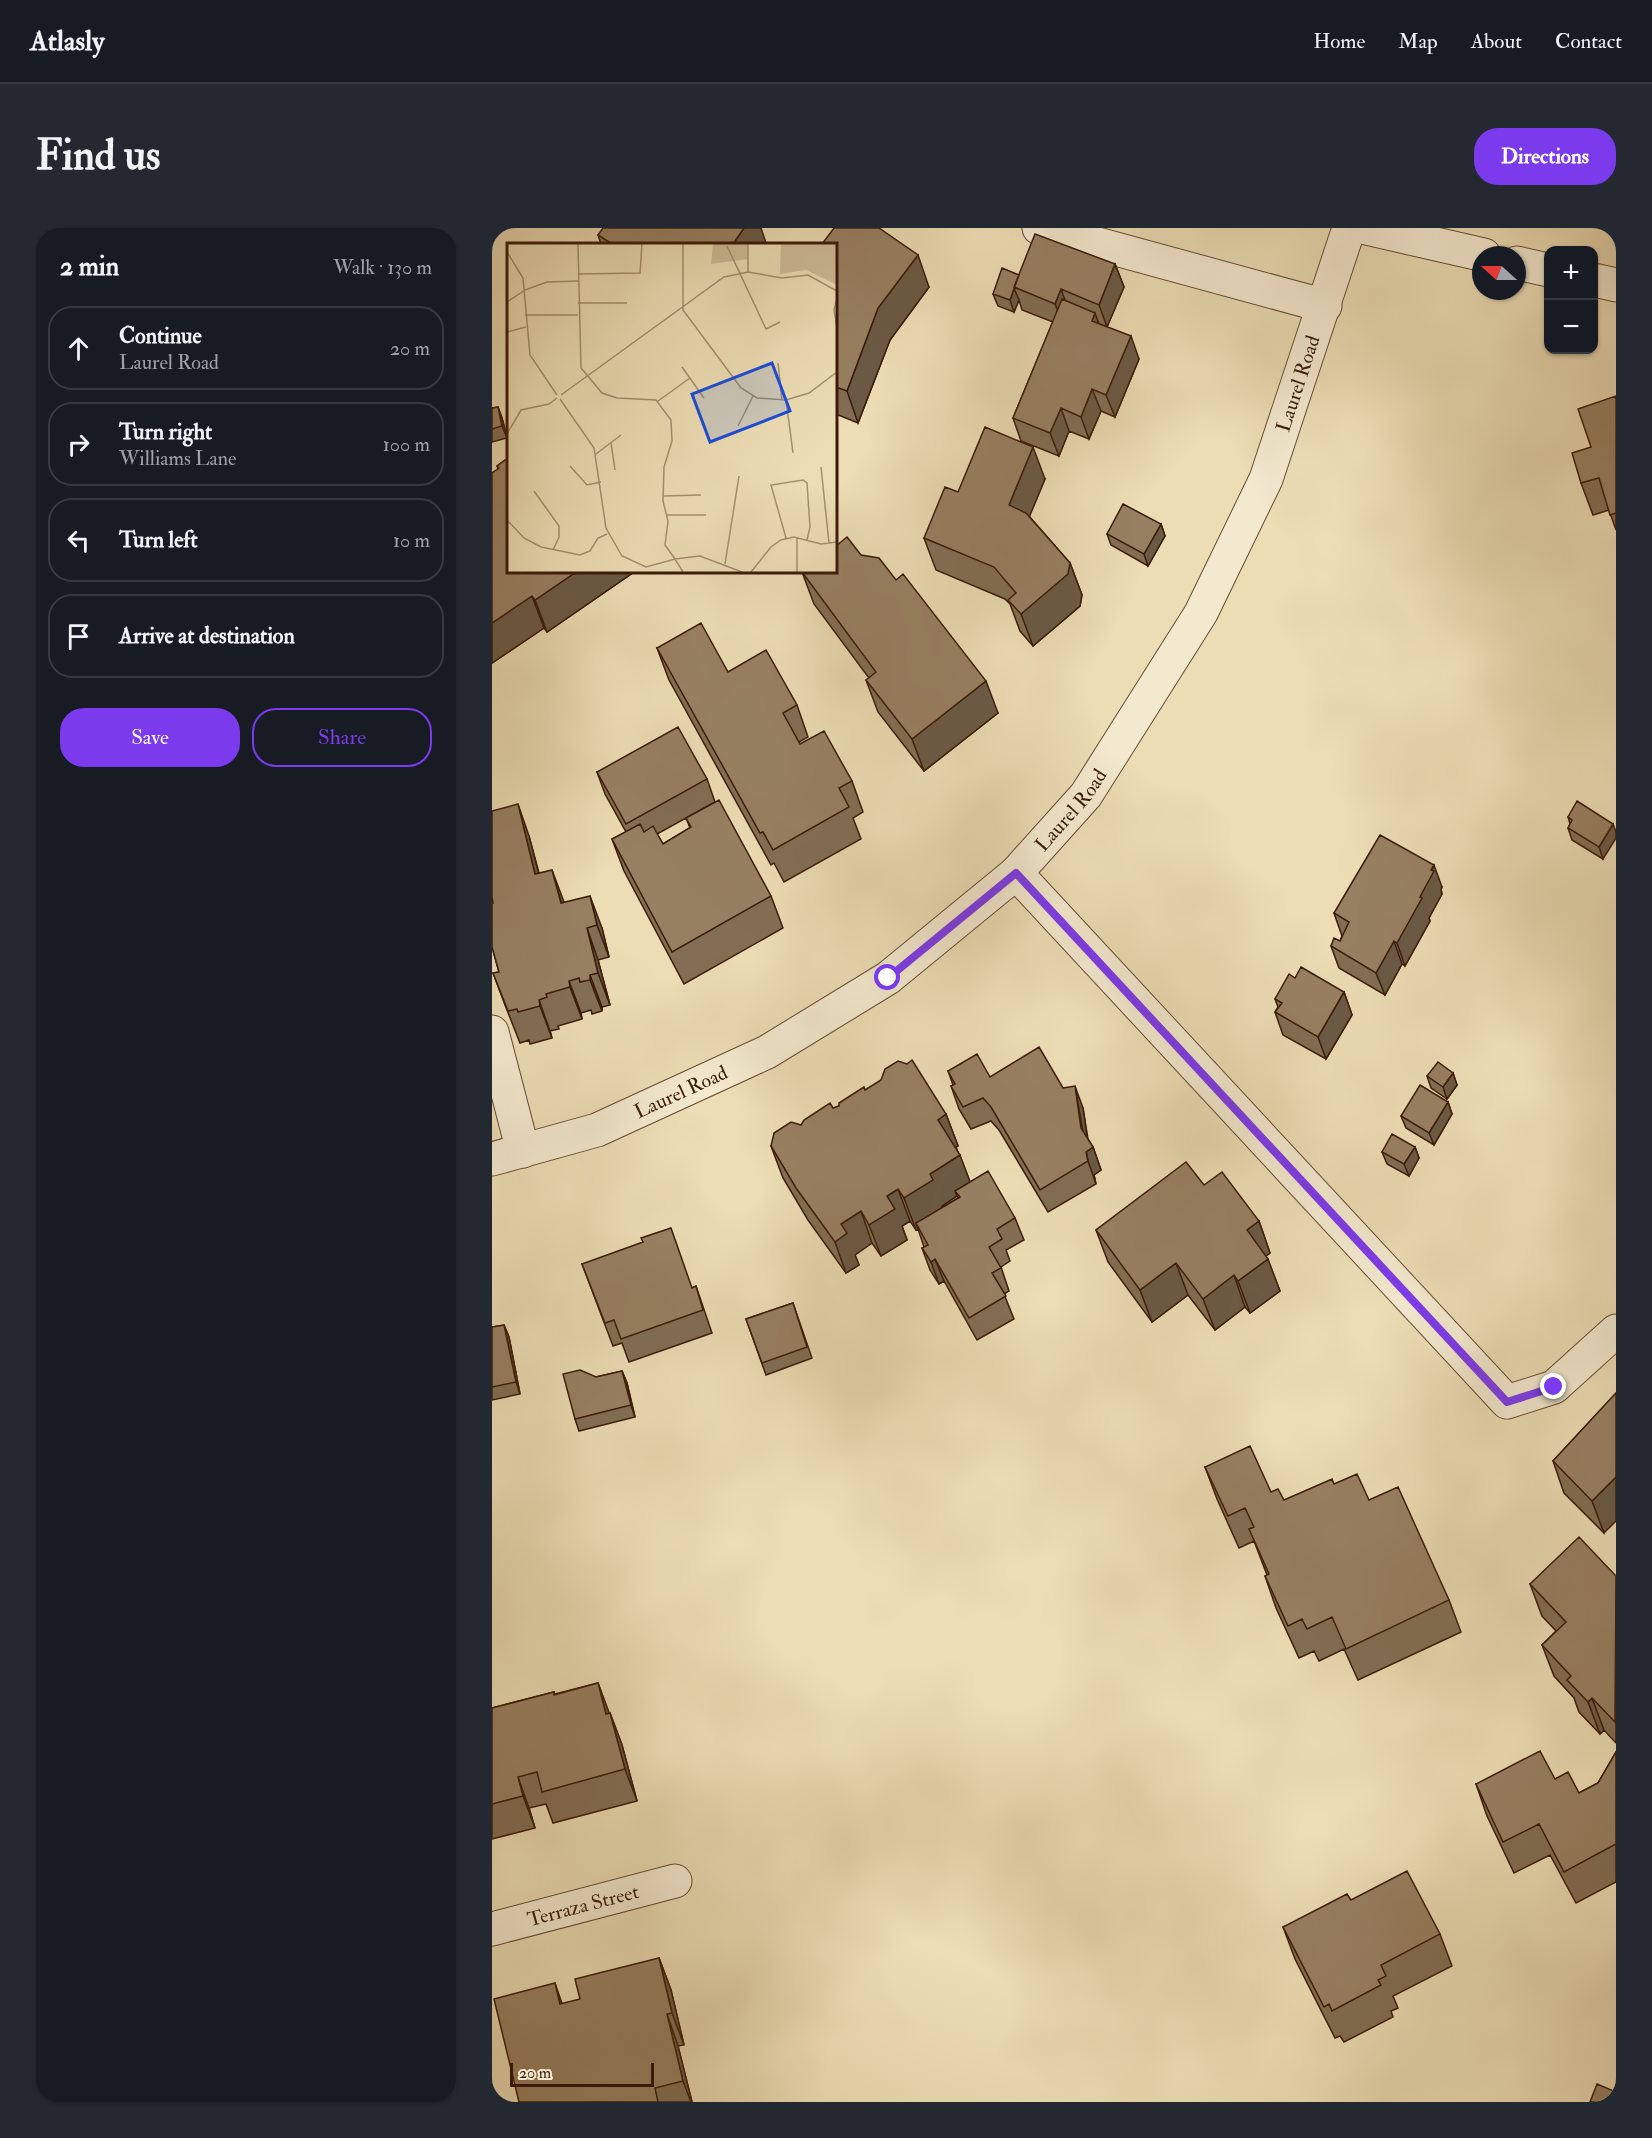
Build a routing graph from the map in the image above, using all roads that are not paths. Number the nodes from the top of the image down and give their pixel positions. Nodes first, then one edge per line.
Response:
1 (1039, 228) edge
2 (1349, 228) edge
3 (1366, 228) edge
4 (1472, 252) edge
5 (1526, 264) edge
6 (1544, 269) edge
7 (1598, 281) edge
8 (1616, 285) edge
9 (1325, 306) junction
10 (1016, 873) junction
11 (492, 1032) edge
12 (523, 1151) junction
13 (492, 1159) edge
14 (1616, 1331) edge
15 (675, 1881) dead end
16 (492, 1929) edge

1 - 9 street
2 - 9 street, Laurel Road
3 - 4 street
5 - 6 street
7 - 8 street
9 - 10 street, Laurel Road
10 - 12 street, Laurel Road
10 - 14 street
11 - 12 street
12 - 13 street, Laurel Road
15 - 16 street, Terraza Street

